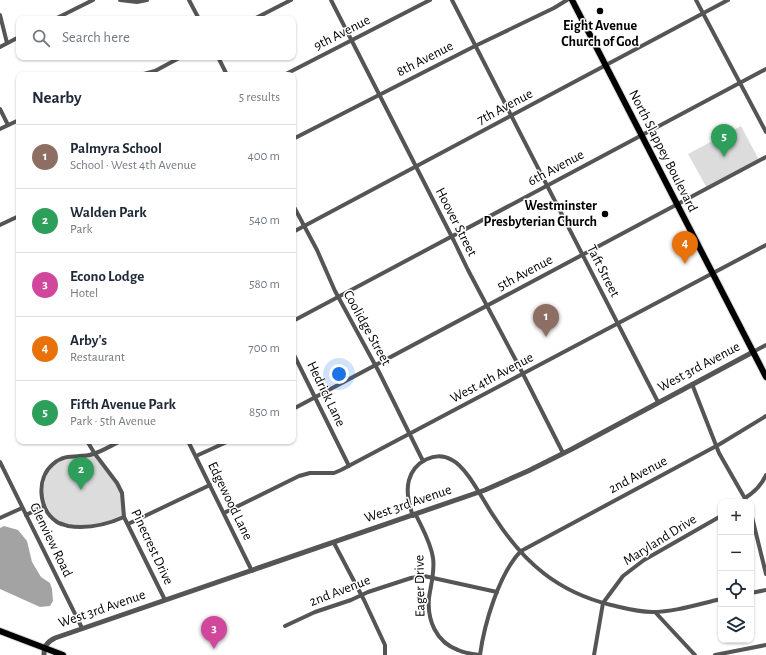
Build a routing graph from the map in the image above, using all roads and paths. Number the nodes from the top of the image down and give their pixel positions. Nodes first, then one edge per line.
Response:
1 (93, 0) edge
2 (120, 0) edge
3 (147, 0) edge
4 (189, 0) edge
5 (291, 0) edge
6 (331, 0) edge
7 (430, 0) edge
8 (452, 0) edge
9 (567, 0) edge
10 (572, 0) edge
11 (696, 0) edge
12 (728, 0) edge
13 (703, 13) junction
14 (0, 15) edge
15 (61, 16) edge
16 (197, 16) edge
17 (260, 16) edge
18 (16, 38) edge
19 (351, 41) junction
20 (7, 43) junction
21 (475, 46) junction
22 (0, 47) edge
23 (175, 60) edge
24 (220, 60) edge
25 (606, 66) junction
26 (766, 69) edge
27 (151, 72) edge
28 (226, 72) edge
29 (290, 72) edge
30 (740, 83) junction
31 (379, 94) junction
32 (0, 109) edge
33 (511, 116) junction
34 (16, 121) edge
35 (8, 125) junction
36 (0, 129) edge
37 (766, 132) edge
38 (642, 135) junction
39 (296, 137) edge
40 (766, 157) edge
41 (416, 167) junction
42 (547, 186) junction
43 (677, 204) junction
44 (296, 211) edge
45 (16, 217) edge
46 (0, 225) edge
47 (304, 226) junction
48 (296, 230) edge
49 (452, 236) junction
50 (766, 245) edge
51 (583, 255) junction
52 (713, 274) junction
53 (338, 298) junction
54 (487, 306) junction
55 (296, 319) edge
56 (618, 324) junction
57 (766, 345) edge
58 (753, 352) junction
59 (296, 359) edge
60 (376, 366) junction
61 (523, 374) junction
62 (766, 377) edge
63 (692, 384) junction
64 (315, 398) junction
65 (658, 402) junction
66 (296, 408) edge
67 (766, 416) edge
68 (411, 434) junction
69 (89, 444) edge
70 (115, 444) edge
71 (190, 444) edge
72 (222, 444) edge
73 (716, 447) junction
74 (563, 453) junction
75 (94, 454) junction
76 (196, 456) junction
77 (423, 461) junction
78 (0, 462) edge
79 (349, 466) junction
80 (766, 475) edge
81 (210, 485) junction
82 (766, 485) edge
83 (756, 491) junction
84 (479, 492) junction
85 (746, 499) edge
86 (749, 499) edge
87 (44, 506) junction
88 (22, 508) junction
89 (224, 514) junction
90 (26, 515) junction
91 (414, 515) junction
92 (124, 517) junction
93 (0, 518) edge
94 (718, 518) edge
95 (128, 524) junction
96 (754, 525) edge
97 (334, 543) junction
98 (520, 552) junction
99 (252, 571) junction
100 (766, 574) edge
101 (433, 578) junction
102 (766, 590) edge
103 (497, 592) junction
104 (754, 592) edge
105 (361, 595) junction
106 (165, 600) junction
107 (718, 600) edge
108 (603, 603) junction
109 (655, 612) junction
110 (285, 626) dead end
111 (82, 628) junction
112 (0, 631) edge
113 (766, 645) edge
114 (44, 652) edge
115 (63, 655) edge
116 (386, 655) edge
117 (480, 655) edge
118 (594, 655) edge
119 (695, 655) edge
120 (715, 655) edge

1 - 15 street
2 - 3 street
4 - 16 street
5 - 17 street
6 - 19 street, Hoover Street
7 - 19 street, 9th Avenue
8 - 21 street, Taft Street
9 - 21 street, 8th Avenue
10 - 25 main road, North Slappey Boulevard
11 - 13 street
12 - 13 street, 7th Avenue
13 - 25 street, 7th Avenue
13 - 30 street
14 - 20 street
18 - 20 street
19 - 29 street, 9th Avenue
19 - 31 street, Hoover Street
20 - 22 street
21 - 31 street, 8th Avenue
21 - 33 street, Taft Street
23 - 27 street
24 - 28 street
25 - 33 street, 7th Avenue
25 - 38 main road, North Slappey Boulevard
26 - 30 street, 6th Avenue
30 - 37 street
30 - 38 street, 6th Avenue
31 - 39 street, 8th Avenue
31 - 41 street, Hoover Street
32 - 35 street
33 - 41 street, 7th Avenue
33 - 42 street, Taft Street
34 - 35 street
35 - 36 street
38 - 42 street, 6th Avenue
38 - 43 main road, North Slappey Boulevard
40 - 43 street, 5th Avenue
41 - 47 street, 7th Avenue
41 - 49 street, Hoover Street
42 - 49 street, 6th Avenue
42 - 51 street, Taft Street
43 - 51 street, 5th Avenue
43 - 52 main road, North Slappey Boulevard
44 - 47 street, Coolidge Street
45 - 46 street
47 - 48 street, 7th Avenue
47 - 53 street, Coolidge Street
49 - 53 street, 6th Avenue
49 - 54 street, Hoover Street
50 - 52 street, West 4th Avenue
51 - 54 street, 5th Avenue
51 - 56 street, Taft Street
52 - 56 street, West 4th Avenue
52 - 58 main road, North Slappey Boulevard
53 - 55 street, 6th Avenue
53 - 60 street, Coolidge Street
54 - 60 street, 5th Avenue
54 - 61 street, Hoover Street
56 - 61 street, West 4th Avenue
56 - 65 street, Taft Street
57 - 58 street, West 3rd Avenue
58 - 62 main road, North Slappey Boulevard
58 - 63 street, West 3rd Avenue
59 - 64 street, Hedrick Lane
60 - 64 street, 5th Avenue
60 - 68 street, Coolidge Street
61 - 68 street, West 4th Avenue
61 - 74 street, Hoover Street
63 - 65 street, West 3rd Avenue
63 - 73 street
64 - 66 street, 5th Avenue
64 - 79 street, Hedrick Lane
65 - 74 street, West 3rd Avenue
67 - 73 street, 2nd Avenue
68 - 77 street, Coolidge Street
68 - 79 street, West 4th Avenue
69 - 75 street, Pinecrest Drive
70 - 75 street
71 - 76 street, Edgewood Lane
72 - 76 street
73 - 85 street
73 - 98 street, 2nd Avenue
74 - 84 street, West 3rd Avenue
75 - 87 street
75 - 92 street, Pinecrest Drive
76 - 81 street, Edgewood Lane
77 - 84 street
77 - 91 street, Eager Drive
78 - 88 street, Glenview Road
79 - 89 street, West 4th Avenue
80 - 83 street
81 - 89 street, Edgewood Lane
81 - 95 street
82 - 83 street
83 - 86 street
84 - 91 street, West 3rd Avenue
84 - 98 street
87 - 90 street
87 - 92 street
88 - 90 street, Glenview Road
88 - 93 street
89 - 99 street, Edgewood Lane
90 - 111 street, Glenview Road
91 - 97 street, West 3rd Avenue
91 - 101 street, Eager Drive
92 - 95 street, Pinecrest Drive
94 - 108 street, Maryland Drive
95 - 106 street, Pinecrest Drive
96 - 100 street
97 - 99 street, West 3rd Avenue
97 - 105 street
98 - 103 street
98 - 108 street
99 - 106 street, West 3rd Avenue
101 - 103 street, 2nd Avenue
101 - 105 street, 2nd Avenue
101 - 117 street, Eager Drive
102 - 104 street
103 - 117 street
105 - 110 street, 2nd Avenue
105 - 116 street
106 - 111 street, West 3rd Avenue
107 - 109 street
108 - 109 street
108 - 118 street, Maryland Drive
109 - 119 street
111 - 114 street, West 3rd Avenue
112 - 114 main road
113 - 120 street
114 - 115 main road

